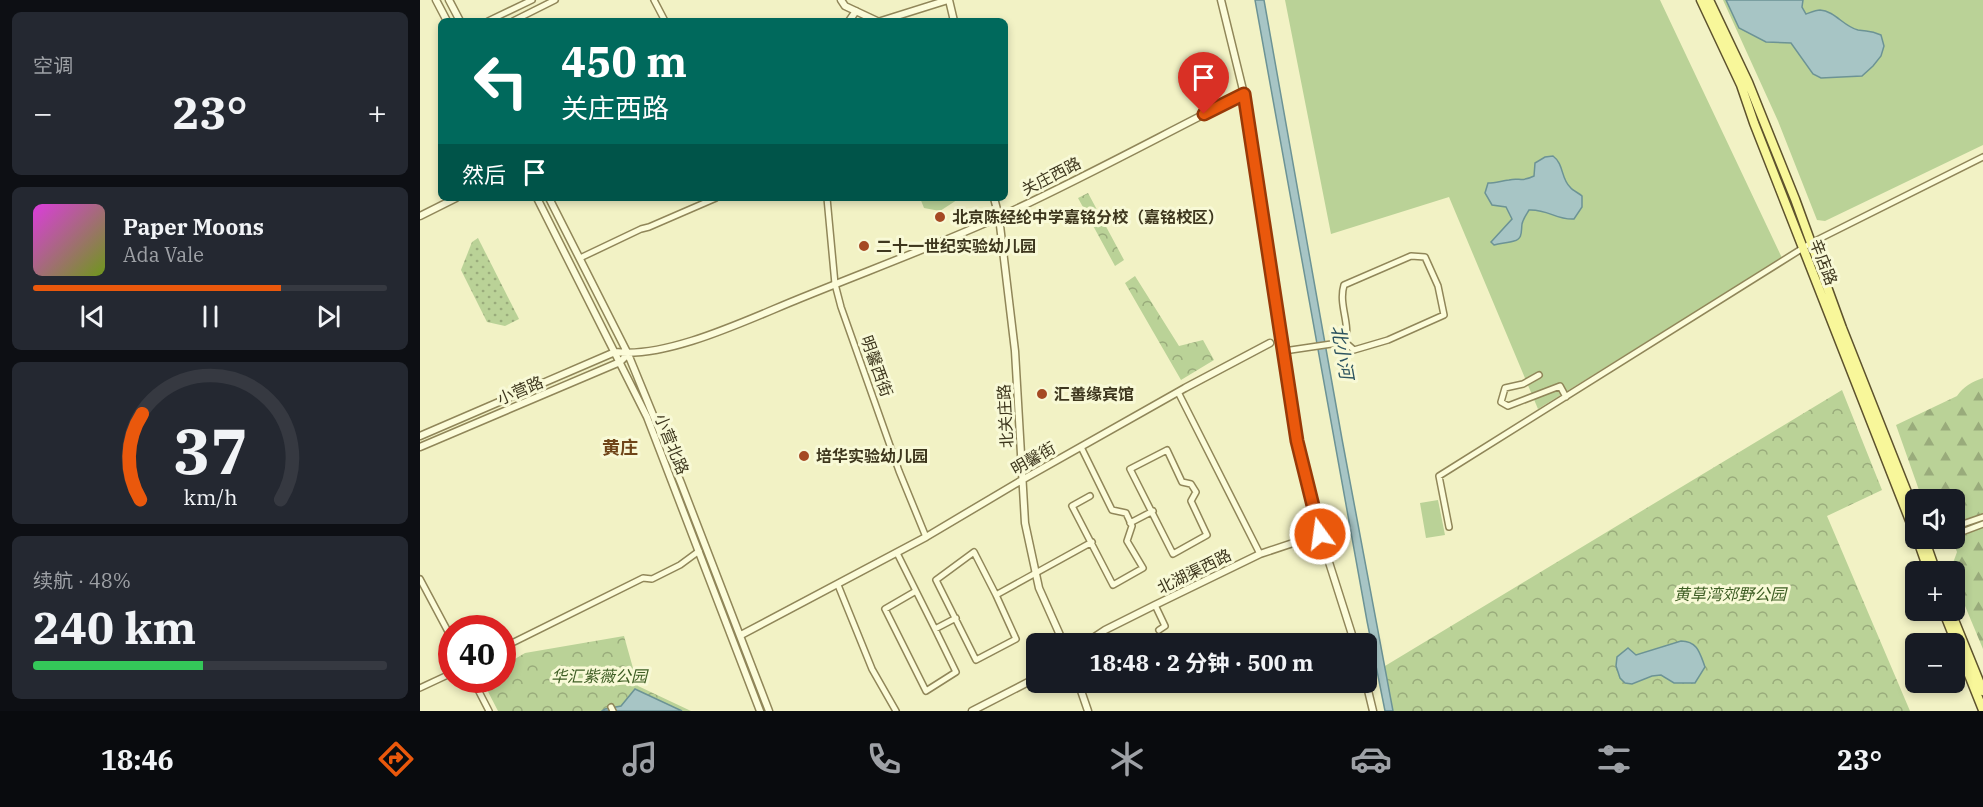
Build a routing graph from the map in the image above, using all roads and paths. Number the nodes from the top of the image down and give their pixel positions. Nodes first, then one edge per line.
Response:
1 (436, 0) edge
2 (449, 0) edge
3 (532, 0) edge
4 (555, 0) edge
5 (654, 0) edge
6 (841, 0) edge
7 (949, 0) edge
8 (1221, 0) edge
9 (1701, 0) edge
10 (1709, 0) edge
11 (856, 11) junction
12 (445, 18) edge
13 (458, 18) edge
14 (494, 18) edge
15 (519, 18) edge
16 (663, 18) edge
17 (851, 18) edge
18 (871, 18) edge
19 (891, 18) edge
20 (953, 18) edge
21 (1244, 94) junction
22 (1983, 157) edge
23 (450, 201) edge
24 (539, 201) edge
25 (550, 201) edge
26 (709, 201) edge
27 (827, 201) edge
28 (995, 201) edge
29 (420, 216) edge
30 (999, 217) junction
31 (1811, 243) junction
32 (1803, 248) junction
33 (579, 258) junction
34 (835, 284) junction
35 (1345, 342) junction
36 (1270, 343) dead end
37 (1284, 351) junction
38 (615, 352) junction
39 (628, 354) junction
40 (620, 362) junction
41 (1539, 375) dead end
42 (1178, 392) junction
43 (1566, 397) junction
44 (420, 436) edge
45 (420, 447) edge
46 (1081, 447) junction
47 (1022, 480) junction
48 (1906, 489) edge
49 (1090, 496) dead end
50 (1905, 500) edge
51 (1153, 511) junction
52 (1983, 517) edge
53 (1130, 523) junction
54 (1965, 523) edge
55 (1983, 525) edge
56 (1449, 527) dead end
57 (1965, 531) edge
58 (1320, 534) junction
59 (926, 537) junction
60 (1092, 542) junction
61 (699, 551) junction
62 (897, 553) junction
63 (1260, 554) junction
64 (1036, 572) junction
65 (420, 579) edge
66 (838, 585) junction
67 (916, 591) junction
68 (996, 595) junction
69 (1155, 605) junction
70 (439, 615) edge
71 (956, 618) junction
72 (1947, 621) edge
73 (1955, 621) edge
74 (935, 629) junction
75 (1159, 630) dead end
76 (1059, 633) edge
77 (1100, 633) edge
78 (1352, 633) edge
79 (741, 635) junction
80 (516, 641) edge
81 (438, 680) edge
82 (1026, 683) edge
83 (420, 688) edge
84 (1983, 690) edge
85 (480, 693) edge
86 (1082, 693) edge
87 (1369, 693) edge
88 (1983, 710) edge
89 (489, 711) edge
90 (760, 711) edge
91 (770, 711) edge
92 (896, 711) edge
93 (972, 711) edge
94 (1088, 711) edge
95 (1373, 711) edge

1 - 12 street
2 - 13 street
3 - 14 street
4 - 15 street
5 - 16 street
6 - 11 street
7 - 19 street
7 - 20 street
8 - 21 street
9 - 32 main road, 辛店路
10 - 31 main road, 辛店路
11 - 17 street
11 - 18 street
21 - 30 street, 关庄西路
21 - 37 street
22 - 31 street
23 - 29 street
24 - 38 street, 小营北路
25 - 33 street, 小营北路
26 - 33 street
27 - 34 street, 明馨西街
28 - 30 street, 北关庄路
30 - 34 street, 关庄西路
30 - 47 street, 北关庄路
31 - 32 street
31 - 48 main road, 辛店路
32 - 43 street
32 - 50 main road, 辛店路
33 - 39 street, 小营北路
34 - 39 street, 关庄西路
34 - 59 street, 明馨西街
35 - 35 street
35 - 37 street
36 - 42 street, 明馨街
37 - 58 street
38 - 39 street, 关庄西路
38 - 40 street, 小营北路
38 - 44 street, 小营路
39 - 40 street, 小营路
39 - 79 street, 小营北路
40 - 45 street, 小营路
40 - 61 street, 小营北路
41 - 43 street
42 - 46 street, 明馨街
42 - 63 street
43 - 56 street
46 - 47 street, 明馨街
46 - 53 street
47 - 59 street, 明馨街
47 - 64 street, 北关庄路
49 - 60 street
51 - 51 street
51 - 53 street
52 - 54 street
53 - 60 street
55 - 57 street
58 - 63 street, 北湖渠西路
58 - 78 street
59 - 62 street, 明馨街
60 - 64 street
61 - 80 street
61 - 90 street, 小营北路
62 - 66 street, 明馨街
62 - 67 street
63 - 69 street, 北湖渠西路
64 - 68 street
64 - 76 street, 北关庄路
65 - 70 street
66 - 79 street, 明馨街
66 - 92 street
67 - 74 street
67 - 74 street
68 - 71 street
68 - 71 street
69 - 75 street
69 - 77 street, 北湖渠西路
71 - 74 street
72 - 88 main road
73 - 84 main road
79 - 91 street, 小营北路
81 - 83 street
82 - 93 street
85 - 89 street
86 - 94 street
87 - 95 street

